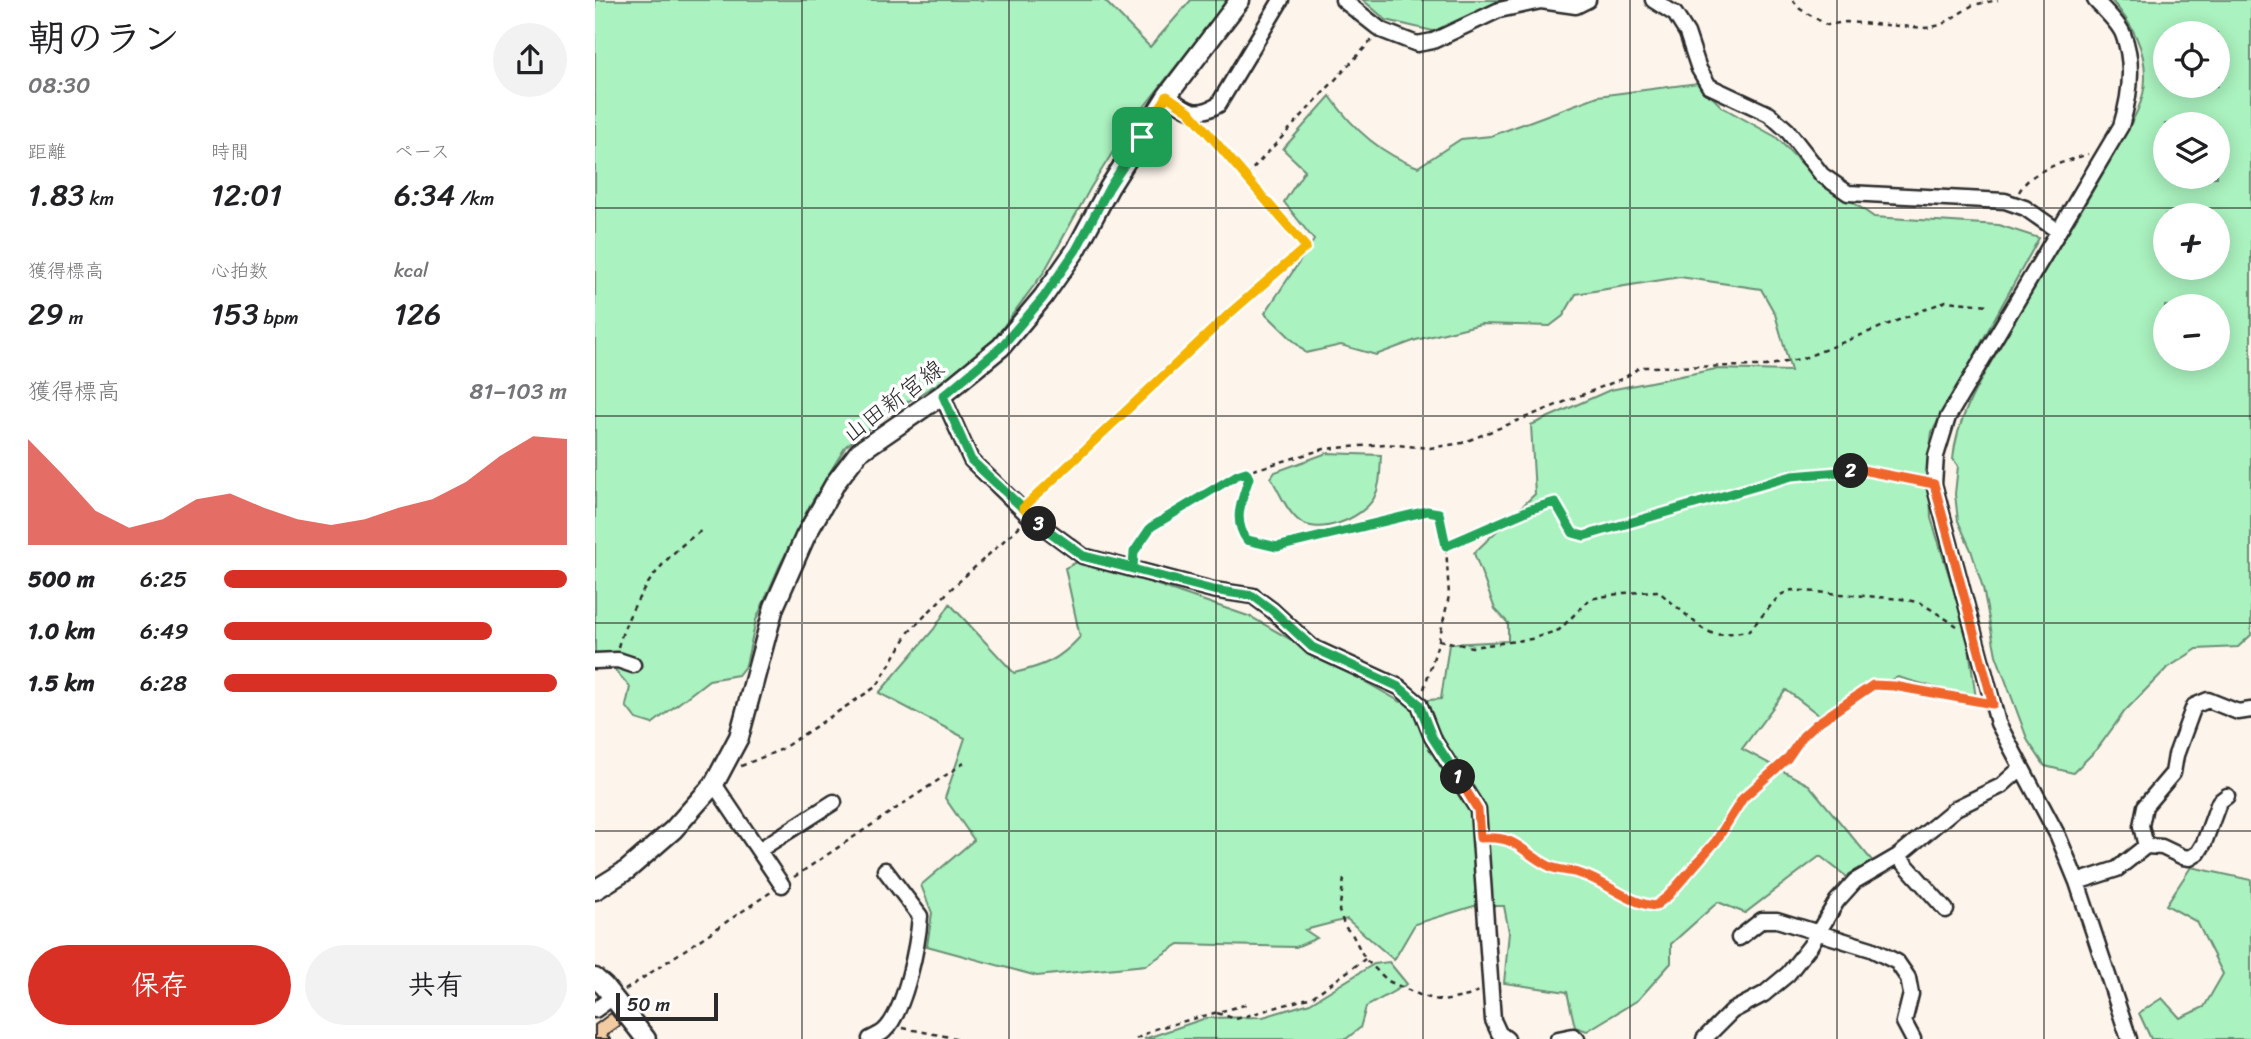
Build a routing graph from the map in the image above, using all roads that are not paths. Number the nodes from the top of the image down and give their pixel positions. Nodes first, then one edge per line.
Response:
1 (1240, 0) edge
2 (1281, 0) edge
3 (1343, 0) edge
4 (1588, 0) edge
5 (1653, 0) edge
6 (2095, 0) edge
7 (1557, 2) edge
8 (1167, 96) junction
9 (2058, 231) junction
10 (943, 396) junction
11 (595, 661) edge
12 (633, 665) dead end
13 (2251, 710) edge
14 (2021, 768) junction
15 (714, 784) junction
16 (2227, 796) dead end
17 (834, 802) dead end
18 (2146, 846) junction
19 (759, 850) junction
20 (1898, 856) junction
21 (885, 870) dead end
22 (2077, 882) junction
23 (782, 885) dead end
24 (595, 890) edge
25 (1945, 910) dead end
26 (1817, 934) junction
27 (1739, 938) dead end
28 (595, 978) edge
29 (613, 997) junction
30 (595, 1010) edge
31 (646, 1039) edge
32 (870, 1039) edge
33 (1507, 1039) edge
34 (1558, 1039) edge
35 (1577, 1039) edge
36 (1704, 1039) edge
37 (1913, 1039) edge
38 (2129, 1039) edge

1 - 8 main road, 山田新宮線
2 - 8 street
3 - 7 street
4 - 7 street
5 - 9 street
6 - 9 street
8 - 10 main road, 山田新宮線
9 - 14 street
10 - 15 main road, 山田新宮線
10 - 33 street
11 - 12 street
13 - 18 street
14 - 20 street
14 - 22 street
15 - 19 street
15 - 24 main road, 山田新宮線
16 - 18 street
17 - 19 street
18 - 22 street
19 - 23 street
20 - 25 street
20 - 26 street
21 - 32 street
22 - 38 street
26 - 27 street
26 - 36 street
26 - 37 street
28 - 29 main road
29 - 30 street
29 - 31 main road
34 - 35 street

